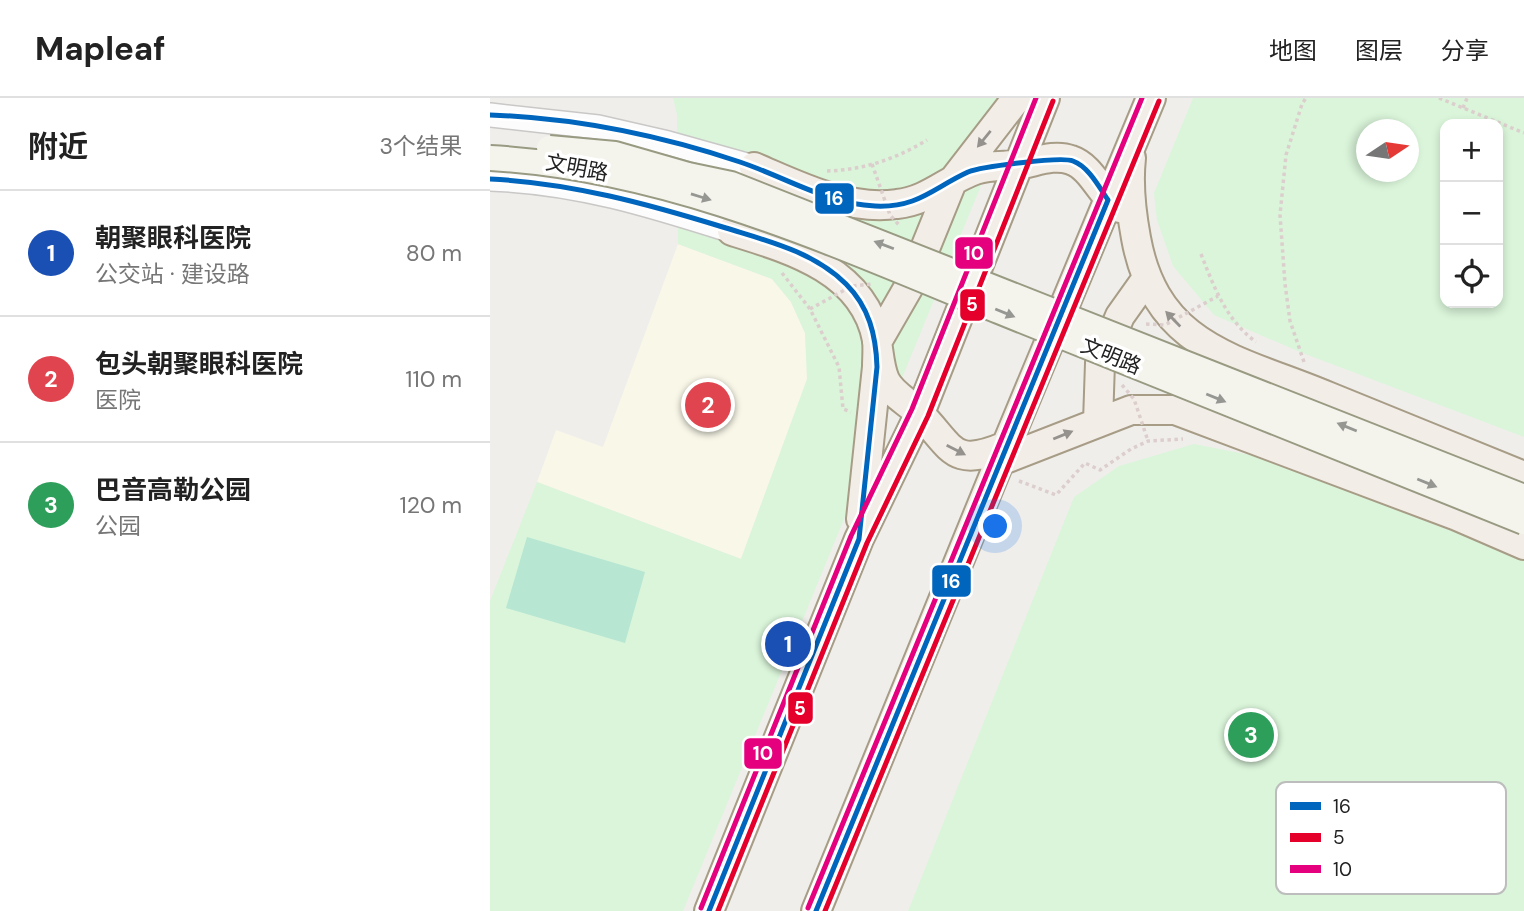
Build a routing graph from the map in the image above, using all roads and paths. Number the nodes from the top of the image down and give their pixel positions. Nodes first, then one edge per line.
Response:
1 (1017, 98) edge
2 (1045, 98) edge
3 (1151, 98) edge
4 (1306, 98) edge
5 (1439, 98) edge
6 (1467, 98) edge
7 (1463, 108) junction
8 (490, 115) edge
9 (1524, 133) edge
10 (1134, 137) junction
11 (927, 140) dead end
12 (490, 142) edge
13 (490, 158) edge
14 (872, 164) junction
15 (1019, 165) junction
16 (754, 167) joint
17 (821, 171) dead end
18 (490, 179) edge
19 (952, 182) junction
20 (1108, 200) junction
21 (1134, 226) junction
22 (905, 229) dead end
23 (732, 231) joint
24 (1200, 254) dead end
25 (774, 268) dead end
26 (1147, 278) junction
27 (876, 284) dead end
28 (1218, 296) junction
29 (810, 309) junction
30 (1145, 324) dead end
31 (877, 342) junction
32 (1261, 346) dead end
33 (1116, 381) dead end
34 (1316, 391) junction
35 (920, 413) junction
36 (854, 414) dead end
37 (1098, 422) junction
38 (1184, 439) dead end
39 (1148, 442) junction
40 (1008, 463) junction
41 (1524, 476) edge
42 (1524, 497) edge
43 (1524, 522) edge
44 (859, 539) junction
45 (1524, 545) edge
46 (709, 911) edge
47 (816, 911) edge

1 -> 19 main road
2 - 15 main road
3 - 10 main road
4 - 34 path
5 - 7 path
6 - 7 path
7 - 9 path
8 - 16 street, 文明路
10 - 20 main road
10 - 21 main road
11 - 14 path
42 -> 12 main road, 文明路, bridge
13 -> 43 main road, 文明路, bridge
14 - 17 path
14 - 22 path, bridge
15 - 19 main road
15 - 20 main road
15 - 35 main road
16 - 19 main road
18 - 23 street, 文明路
19 - 31 main road
20 - 21 main road
20 - 40 main road
21 - 26 main road
23 - 31 main road
24 - 28 path
25 - 29 path
34 -> 26 main road
26 - 37 main road
27 - 29 path, bridge
28 - 30 path, bridge
28 - 32 path
29 - 36 path
31 - 35 main road
31 - 44 main road
33 - 39 path, bridge
34 - 41 main road
35 -> 40 main road
35 - 44 main road
40 -> 37 main road
37 - 45 main road
38 - 39 path
39 - 40 path
40 - 47 main road
44 - 46 main road

